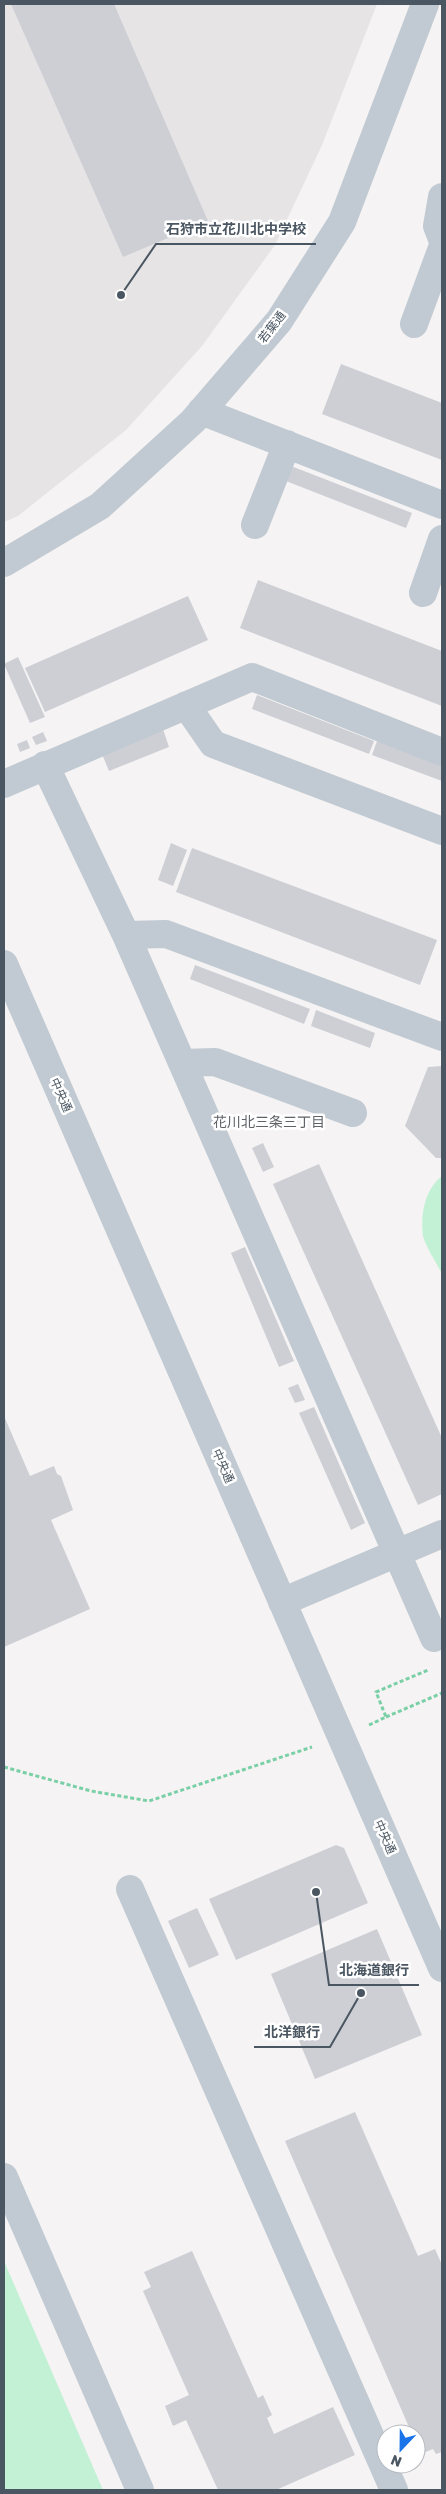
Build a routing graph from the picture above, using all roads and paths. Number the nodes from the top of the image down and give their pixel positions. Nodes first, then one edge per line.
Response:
1 (425, 4) edge
2 (442, 197) edge
3 (442, 239) edge
4 (442, 248) edge
5 (414, 324) dead end
6 (201, 411) junction
7 (287, 444) junction
8 (442, 504) edge
9 (255, 525) dead end
10 (442, 539) edge
11 (4, 563) edge
12 (423, 593) dead end
13 (186, 705) junction
14 (442, 752) edge
15 (45, 765) junction
16 (4, 784) edge
17 (442, 831) edge
18 (126, 935) junction
19 (4, 964) edge
20 (442, 1037) edge
21 (183, 1063) junction
22 (353, 1113) dead end
23 (442, 1534) edge
24 (398, 1553) junction
25 (282, 1602) junction
26 (434, 1638) dead end
27 (434, 1668) dead end
28 (442, 1693) edge
29 (386, 1717) junction
30 (341, 1738) junction
31 (4, 1767) edge
32 (130, 1889) dead end
33 (442, 1968) edge
34 (4, 2177) edge
35 (140, 2490) edge
36 (394, 2490) edge

1 - 6 street, 若葉通
2 - 3 street
4 - 5 street
6 - 7 street
6 - 11 street, 若葉通
7 - 8 street
7 - 9 street
10 - 12 street
13 - 14 street
13 - 15 street
13 - 17 street
15 - 16 street
15 - 18 street
18 - 20 street
18 - 21 street
19 - 25 street, 中央通
21 - 22 street
21 - 24 street
23 - 24 street
24 - 25 street
24 - 26 street
25 - 30 street, 中央通
27 - 29 path
28 - 29 path
29 - 30 path
30 - 31 path
30 - 33 street, 中央通
32 - 36 street
34 - 35 street

